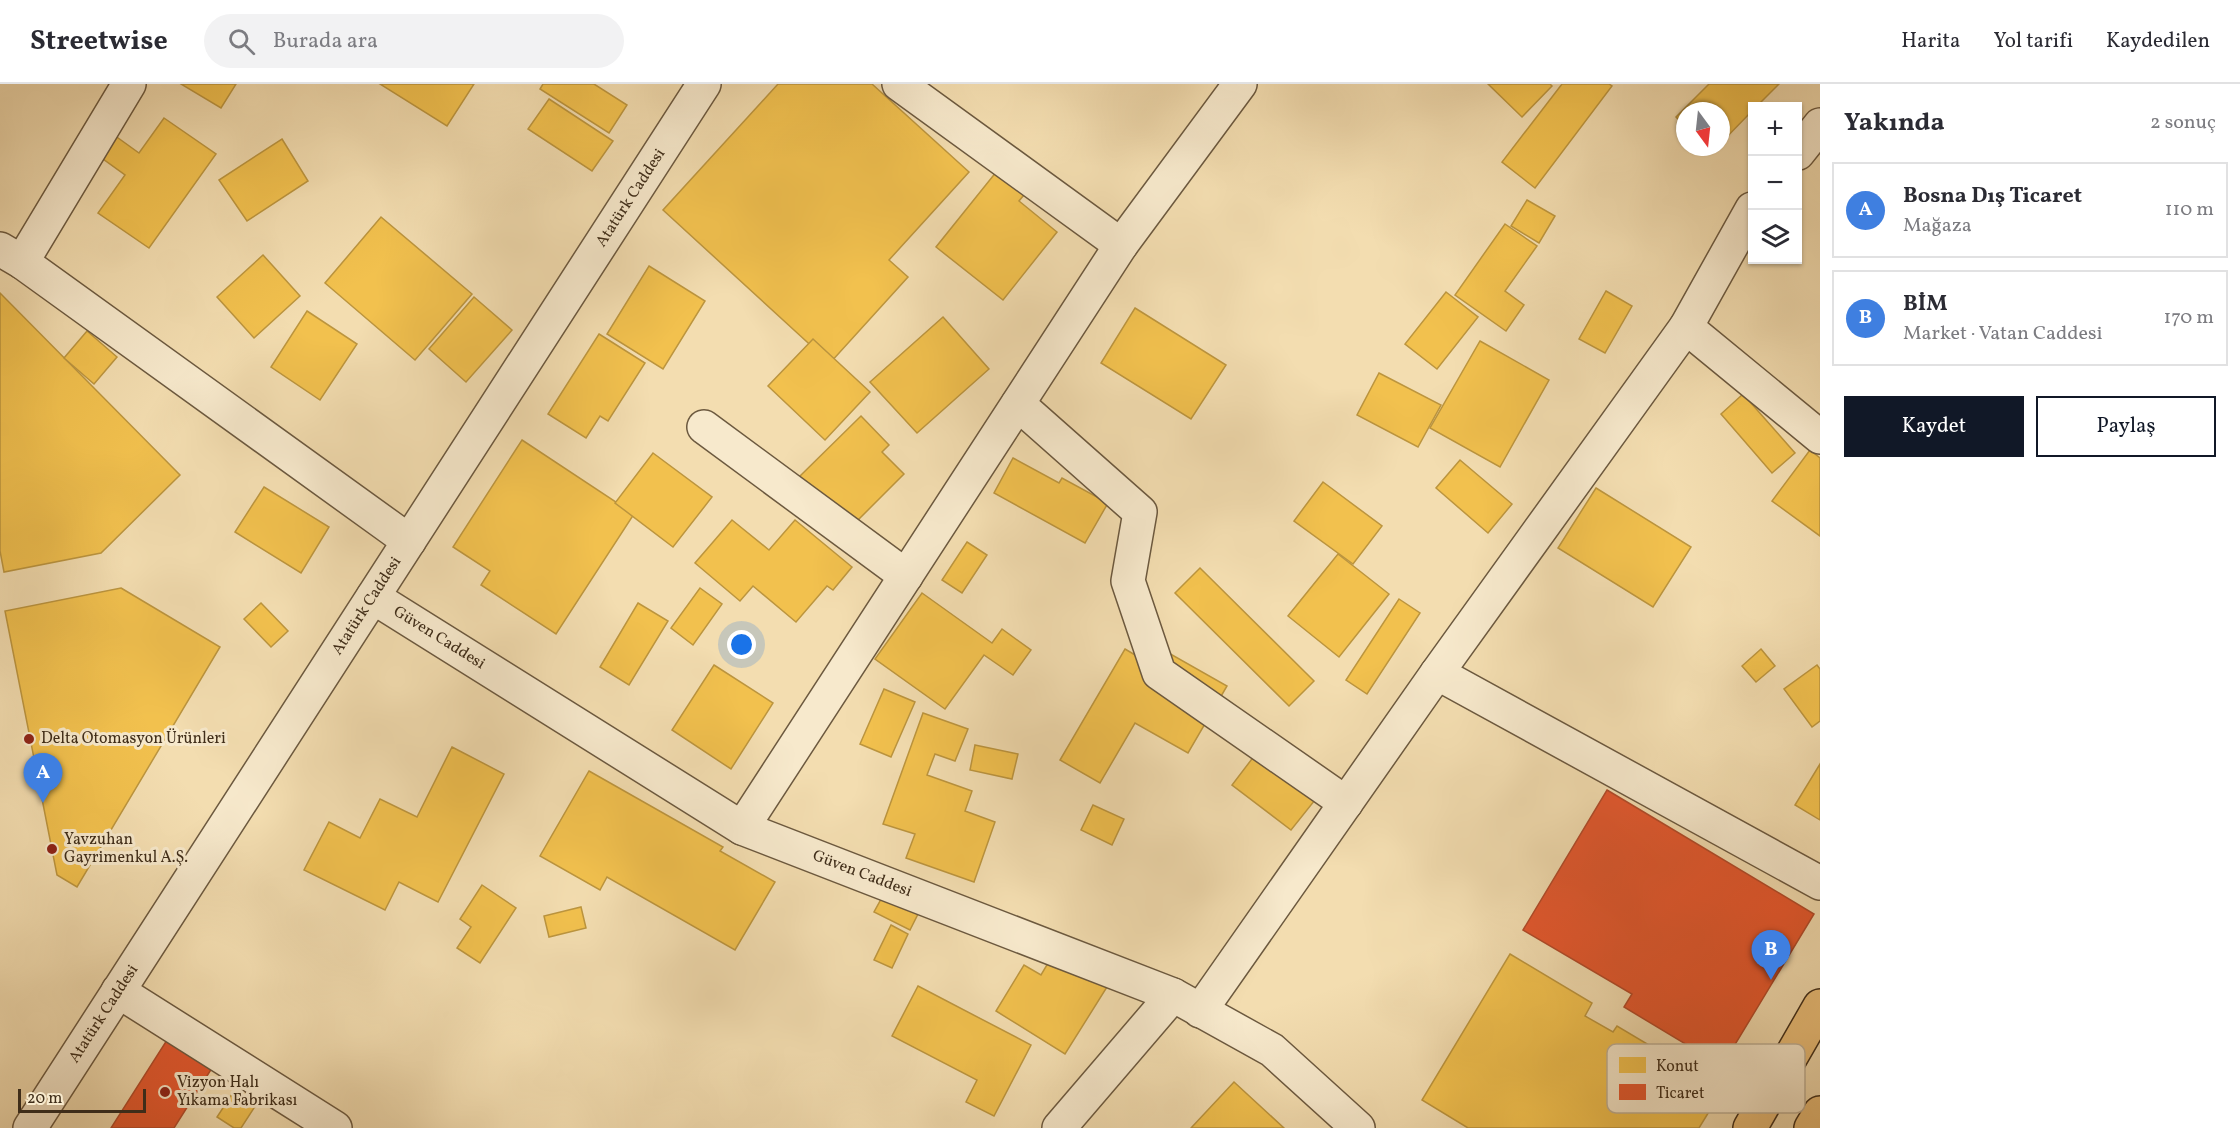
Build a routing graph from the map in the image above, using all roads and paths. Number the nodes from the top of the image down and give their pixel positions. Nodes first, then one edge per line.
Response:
1 (129, 84) edge
2 (704, 84) edge
3 (899, 84) edge
4 (1240, 84) edge
5 (1820, 125) edge
6 (1802, 147) edge
7 (1751, 210) edge
8 (1121, 245) junction
9 (11, 256) edge
10 (1686, 327) junction
11 (1018, 404) junction
12 (704, 427) dead end
13 (1820, 437) edge
14 (409, 541) junction
15 (906, 576) junction
16 (373, 597) junction
17 (1437, 673) junction
18 (1346, 803) junction
19 (742, 828) junction
20 (1820, 883) edge
21 (118, 991) junction
22 (1187, 1003) junction
23 (1820, 1006) edge
24 (1798, 1044) edge
25 (1759, 1113) edge
26 (1820, 1113) edge
27 (30, 1128) edge
28 (334, 1128) edge
29 (1059, 1128) edge
30 (1358, 1128) edge
31 (1750, 1128) edge
32 (1811, 1128) edge

1 - 9 street
2 - 14 street, Atatürk Caddesi
3 - 8 street
4 - 8 street
5 - 6 street
7 - 10 street
8 - 11 street
9 - 14 street
10 - 13 street
10 - 17 street
11 - 15 street
11 - 18 street
12 - 15 street
14 - 16 street, Atatürk Caddesi
15 - 19 street
16 - 19 street, Güven Caddesi
16 - 21 street, Atatürk Caddesi
17 - 18 street
17 - 20 street
18 - 22 street
19 - 22 street, Güven Caddesi
21 - 27 street, Atatürk Caddesi
21 - 28 street
22 - 29 street
22 - 30 street, Güven Caddesi
23 - 24 main road
25 - 31 main road
26 - 32 main road

